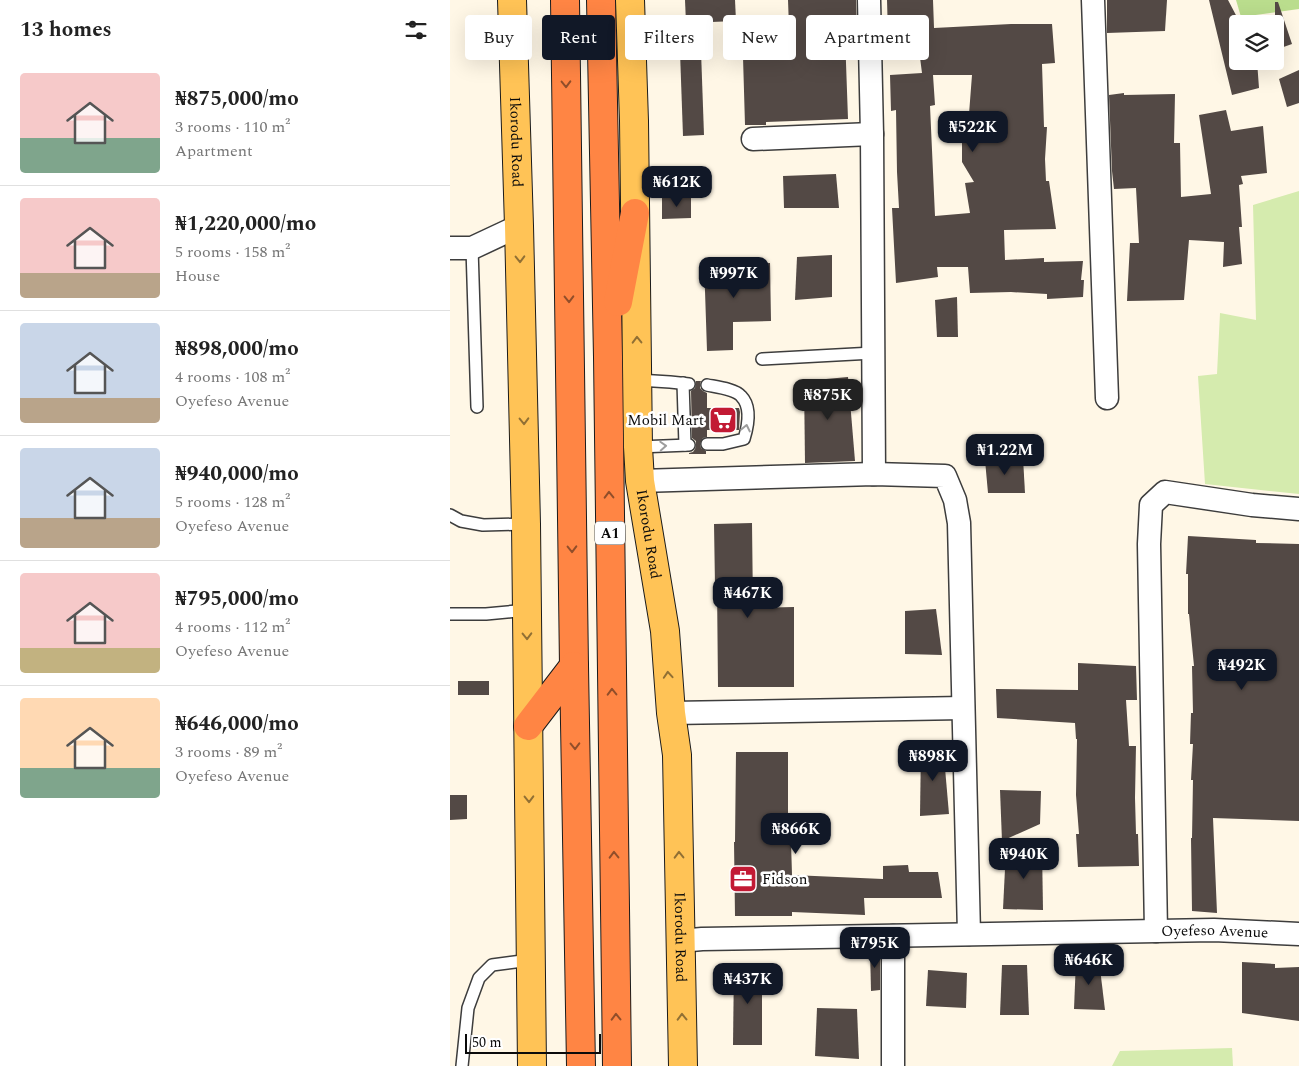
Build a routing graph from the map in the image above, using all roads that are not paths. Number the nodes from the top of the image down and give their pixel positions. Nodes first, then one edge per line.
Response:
1 (512, 0) edge
2 (565, 0) edge
3 (601, 0) edge
4 (630, 0) edge
5 (869, 0) edge
6 (1093, 0) edge
7 (872, 134) junction
8 (753, 139) dead end
9 (635, 213) junction
10 (520, 226) junction
11 (461, 248) edge
12 (873, 352) junction
13 (608, 357) junction
14 (762, 359) dead end
15 (638, 380) junction
16 (707, 385) dead end
17 (1107, 398) dead end
18 (477, 407) dead end
19 (706, 444) dead end
20 (638, 447) junction
21 (874, 474) junction
22 (640, 481) junction
23 (1299, 509) edge
24 (450, 515) edge
25 (526, 524) junction
26 (527, 610) junction
27 (450, 614) edge
28 (574, 666) junction
29 (963, 708) junction
30 (671, 713) junction
31 (528, 726) junction
32 (1156, 931) junction
33 (969, 934) junction
34 (1299, 934) edge
35 (893, 936) junction
36 (680, 941) junction
37 (530, 960) junction
38 (462, 1066) edge
39 (532, 1066) edge
40 (581, 1066) edge
41 (617, 1066) edge
42 (683, 1066) edge
43 (893, 1066) edge

1 - 10 main road, Ikorodu Road
2 -> 28 highway
3 - 13 highway, A1
4 - 9 main road, Ikorodu Road
5 - 7 street
6 - 17 street
7 - 8 street
7 - 12 street
9 - 13 highway
15 -> 9 main road, Ikorodu Road
10 - 11 street
10 -> 25 main road, Ikorodu Road
11 - 18 lane
12 - 14 lane
12 - 21 street
41 -> 13 highway, A1
15 - 20 main road, Ikorodu Road
20 -> 15 lane
19 -> 16 lane
20 - 22 main road, Ikorodu Road
21 - 22 street
21 - 29 street
30 -> 22 main road, Ikorodu Road
23 - 32 street
24 - 25 lane
25 - 26 main road, Ikorodu Road
26 - 27 lane
26 -> 31 main road, Ikorodu Road
28 - 31 highway
28 -> 40 highway
29 - 30 street
29 - 33 street
36 -> 30 main road, Ikorodu Road
31 -> 37 main road, Ikorodu Road
32 - 33 street, Oyefeso Avenue
32 - 34 street, Oyefeso Avenue
33 - 35 street, Oyefeso Avenue
35 - 36 street, Oyefeso Avenue
35 - 43 street
42 -> 36 main road, Ikorodu Road
37 - 38 lane
37 - 39 main road, Ikorodu Road

